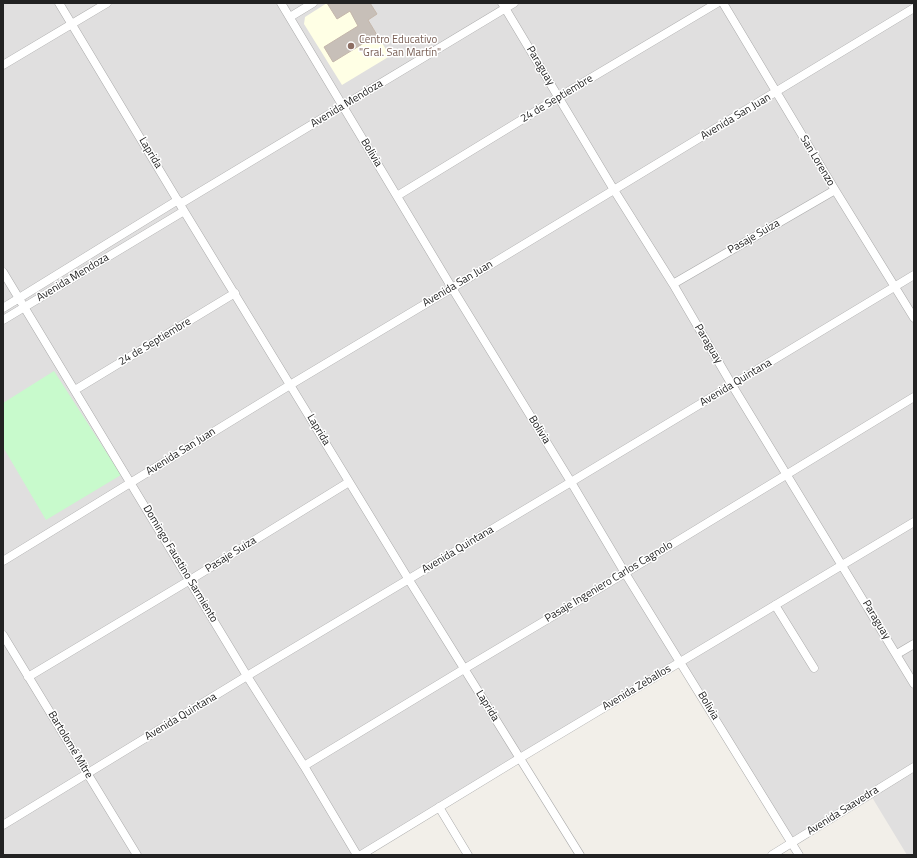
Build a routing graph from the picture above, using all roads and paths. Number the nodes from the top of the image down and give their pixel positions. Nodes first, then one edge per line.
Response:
1 (59, 3) edge
2 (107, 3) edge
3 (281, 3) edge
4 (313, 3) edge
5 (514, 3) edge
6 (717, 3) edge
7 (723, 3) edge
8 (504, 6) edge
9 (914, 8) edge
10 (290, 17) junction
11 (72, 24) junction
12 (3, 65) edge
13 (776, 93) junction
14 (559, 97) junction
15 (343, 106) junction
16 (614, 190) junction
17 (835, 190) junction
18 (397, 196) junction
19 (181, 205) junction
20 (3, 272) edge
21 (914, 275) edge
22 (673, 284) junction
23 (895, 286) junction
24 (452, 288) junction
25 (235, 293) junction
26 (19, 298) junction
27 (24, 307) junction
28 (3, 308) edge
29 (914, 318) edge
30 (3, 320) edge
31 (290, 385) junction
32 (732, 385) junction
33 (75, 390) junction
34 (914, 396) edge
35 (787, 474) junction
36 (350, 482) junction
37 (572, 482) junction
38 (130, 483) junction
39 (914, 522) edge
40 (3, 561) edge
41 (842, 565) junction
42 (625, 573) junction
43 (190, 580) junction
44 (409, 580) junction
45 (775, 605) junction
46 (3, 635) edge
47 (914, 644) edge
48 (896, 654) junction
49 (680, 662) junction
50 (814, 668) dead end
51 (464, 669) junction
52 (247, 676) junction
53 (28, 677) junction
54 (914, 684) edge
55 (520, 758) junction
56 (304, 766) junction
57 (914, 767) edge
58 (87, 773) junction
59 (439, 807) junction
60 (3, 825) edge
61 (791, 843) junction
62 (136, 855) edge
63 (357, 855) edge
64 (362, 855) edge
65 (468, 855) edge
66 (580, 855) edge
67 (772, 855) edge
68 (799, 855) edge

1 - 11 street, Laprida
2 - 11 street
3 - 10 street, Bolivia
4 - 10 street
5 - 8 street, Avenida Mendoza
6 - 14 street, 24 de Septiembre
7 - 13 street, San Lorenzo
8 - 14 street, Paraguay
8 - 15 street, Avenida Mendoza
9 - 13 street, Avenida San Juan
10 - 15 street, Bolivia
11 - 12 street
11 - 19 street, Laprida
13 - 16 street, Avenida San Juan
13 - 17 street, San Lorenzo
14 - 16 street, Paraguay
14 - 18 street, 24 de Septiembre
15 - 18 street, Bolivia
15 - 19 street, Avenida Mendoza
16 - 22 street, Paraguay
16 - 24 street, Avenida San Juan
17 - 22 street, Pasaje Suiza
17 - 23 street, San Lorenzo
18 - 24 street, Bolivia
19 - 25 street, Laprida
19 - 26 street, Avenida Mendoza
19 - 27 street, Avenida Mendoza
20 - 26 street, Domingo Faustino Sarmiento
21 - 23 street, Avenida Quintana
22 - 32 street, Paraguay
23 - 29 street, San Lorenzo
23 - 32 street, Avenida Quintana
24 - 31 street, Avenida San Juan
24 - 37 street, Bolivia
25 - 31 street, Laprida
25 - 33 street, 24 de Septiembre
26 - 27 street, Domingo Faustino Sarmiento
26 - 28 street, Avenida Mendoza
27 - 30 street, Avenida Mendoza
27 - 33 street, Domingo Faustino Sarmiento
31 - 36 street, Laprida
31 - 38 street, Avenida San Juan
32 - 35 street, Paraguay
32 - 37 street, Avenida Quintana
33 - 38 street, Domingo Faustino Sarmiento
34 - 35 street, Pasaje Ingeniero Carlos Cagnolo
35 - 41 street, Paraguay
35 - 42 street, Pasaje Ingeniero Carlos Cagnolo
36 - 43 street, Pasaje Suiza
36 - 44 street, Laprida
37 - 42 street, Bolivia
37 - 44 street, Avenida Quintana
38 - 40 street, Avenida San Juan
38 - 43 street, Domingo Faustino Sarmiento
39 - 41 street, Avenida Zeballos
41 - 45 street, Avenida Zeballos
41 - 48 street, Paraguay
42 - 49 street, Bolivia
42 - 51 street, Pasaje Ingeniero Carlos Cagnolo
43 - 52 street, Domingo Faustino Sarmiento
43 - 53 street, Pasaje Suiza
44 - 51 street, Laprida
44 - 52 street, Avenida Quintana
45 - 49 street, Avenida Zeballos
45 - 50 street
46 - 53 street, Bartolomé Mitre
47 - 48 street
48 - 54 street, Paraguay
49 - 55 street, Avenida Zeballos
49 - 61 street, Bolivia
51 - 55 street, Laprida
51 - 56 street, Pasaje Ingeniero Carlos Cagnolo
52 - 56 street, Domingo Faustino Sarmiento
52 - 58 street, Avenida Quintana
53 - 58 street, Bartolomé Mitre
55 - 59 street, Avenida Zeballos
55 - 66 street, Laprida
56 - 63 street, Domingo Faustino Sarmiento
57 - 61 street, Avenida Saavedra
58 - 60 street, Avenida Quintana
58 - 62 street, Bartolomé Mitre
59 - 64 street, Avenida Zeballos
59 - 65 street
61 - 67 street, Avenida Saavedra
61 - 68 street, Bolivia

